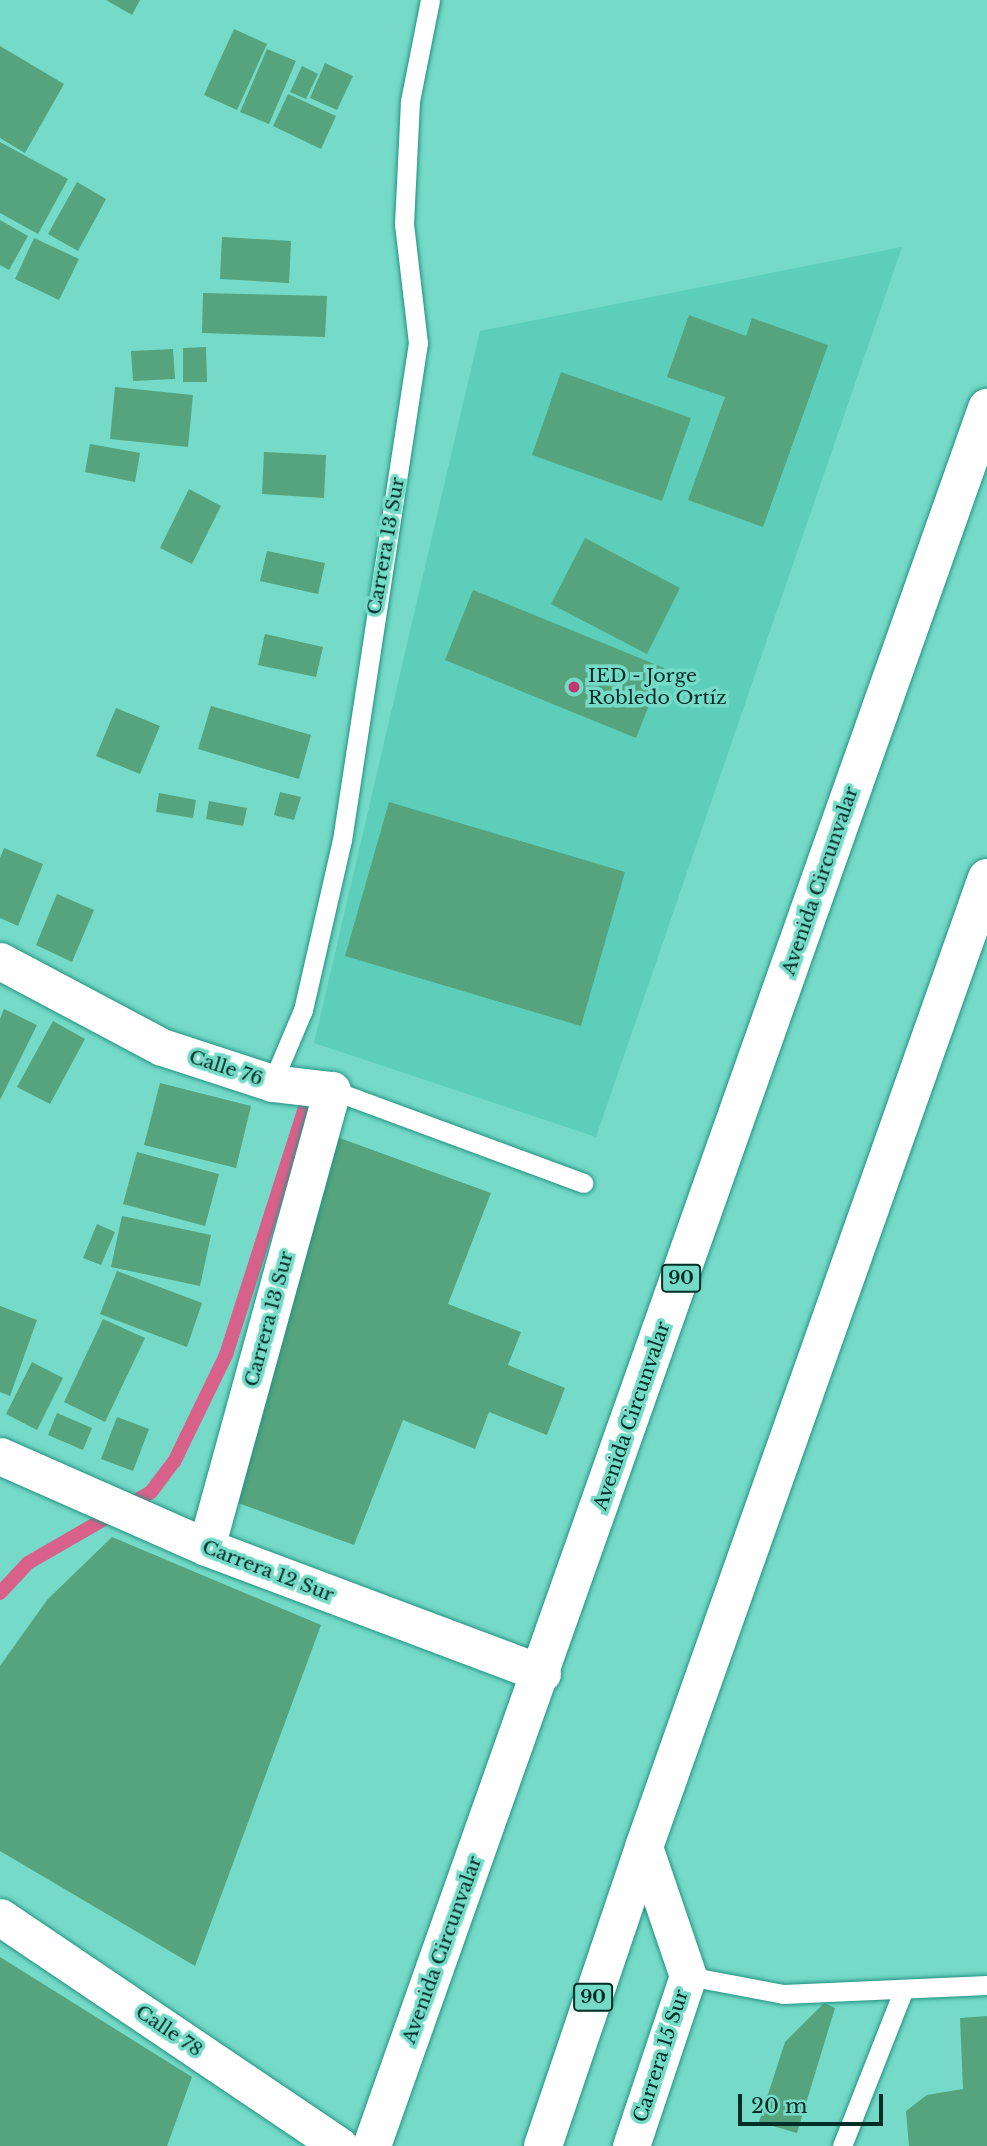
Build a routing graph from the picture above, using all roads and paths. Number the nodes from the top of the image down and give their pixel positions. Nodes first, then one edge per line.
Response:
1 (430, 0) edge
2 (987, 408) edge
3 (987, 877) edge
4 (0, 961) edge
5 (272, 1083) junction
6 (332, 1090) junction
7 (583, 1182) dead end
8 (0, 1456) edge
9 (206, 1547) junction
10 (542, 1673) junction
11 (643, 1847) junction
12 (0, 1917) edge
13 (688, 1976) junction
14 (987, 1984) edge
15 (903, 1991) junction
16 (339, 2146) edge
17 (372, 2146) edge
18 (543, 2146) edge
19 (631, 2146) edge
20 (842, 2146) edge

1 - 5 lane, Carrera 13 Sur
2 - 10 highway, Avenida Circunvalar / 90
3 - 11 highway, 90
4 - 5 street, Calle 76
5 - 6 street, Calle 76
6 - 7 lane, Calle 76
6 - 9 street, Carrera 13 Sur
8 - 9 street, Carrera 12 Sur
9 - 10 street, Carrera 12 Sur
10 - 17 highway, Avenida Circunvalar / 90
11 - 13 street, Carrera 15 Sur
11 - 18 highway, 90
12 - 16 street, Calle 78
13 - 15 lane
13 - 19 street, Carrera 15 Sur
14 - 15 lane
15 - 20 lane

